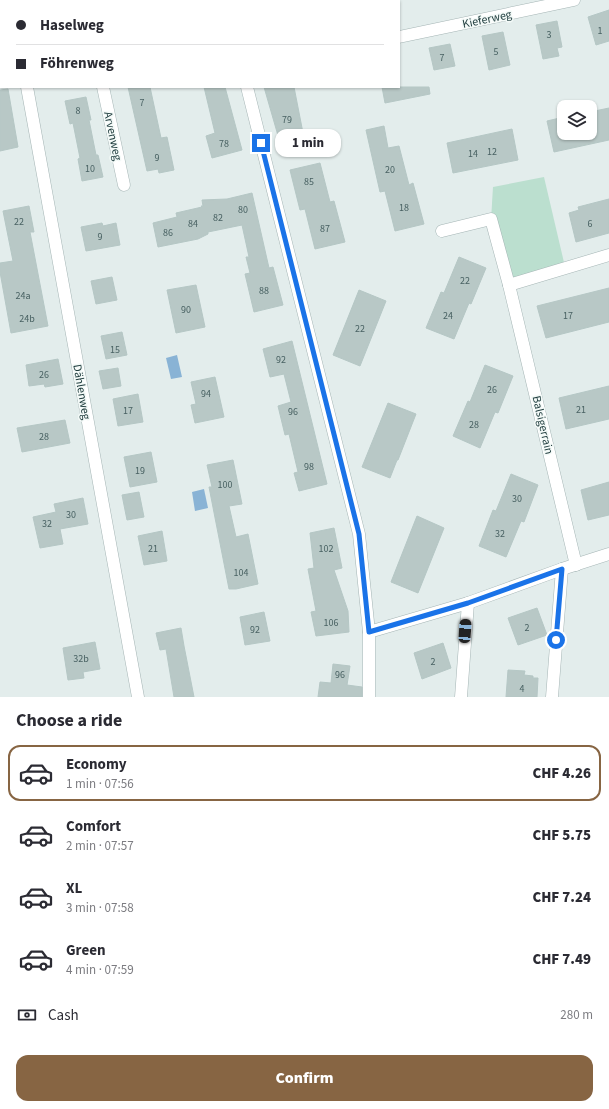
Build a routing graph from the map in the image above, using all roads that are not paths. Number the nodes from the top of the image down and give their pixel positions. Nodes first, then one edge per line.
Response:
1 (574, 0) edge
2 (400, 37) edge
3 (27, 88) edge
4 (103, 88) edge
5 (247, 88) edge
6 (124, 185) dead end
7 (442, 231) dead end
8 (609, 255) edge
9 (509, 285) junction
10 (609, 554) edge
11 (576, 565) junction
12 (562, 569) junction
13 (468, 603) junction
14 (369, 632) junction
15 (138, 697) edge
16 (369, 697) edge
17 (461, 697) edge
18 (552, 697) edge

1 - 2 street, Kieferweg
3 - 15 street, Dählenweg
4 - 6 street, Arvenweg
5 - 14 street
7 - 9 street, Balsigerrain
8 - 9 street
9 - 11 street, Balsigerrain
10 - 11 street
11 - 12 street
12 - 13 street
12 - 18 street
13 - 14 street
13 - 17 street
14 - 16 street

